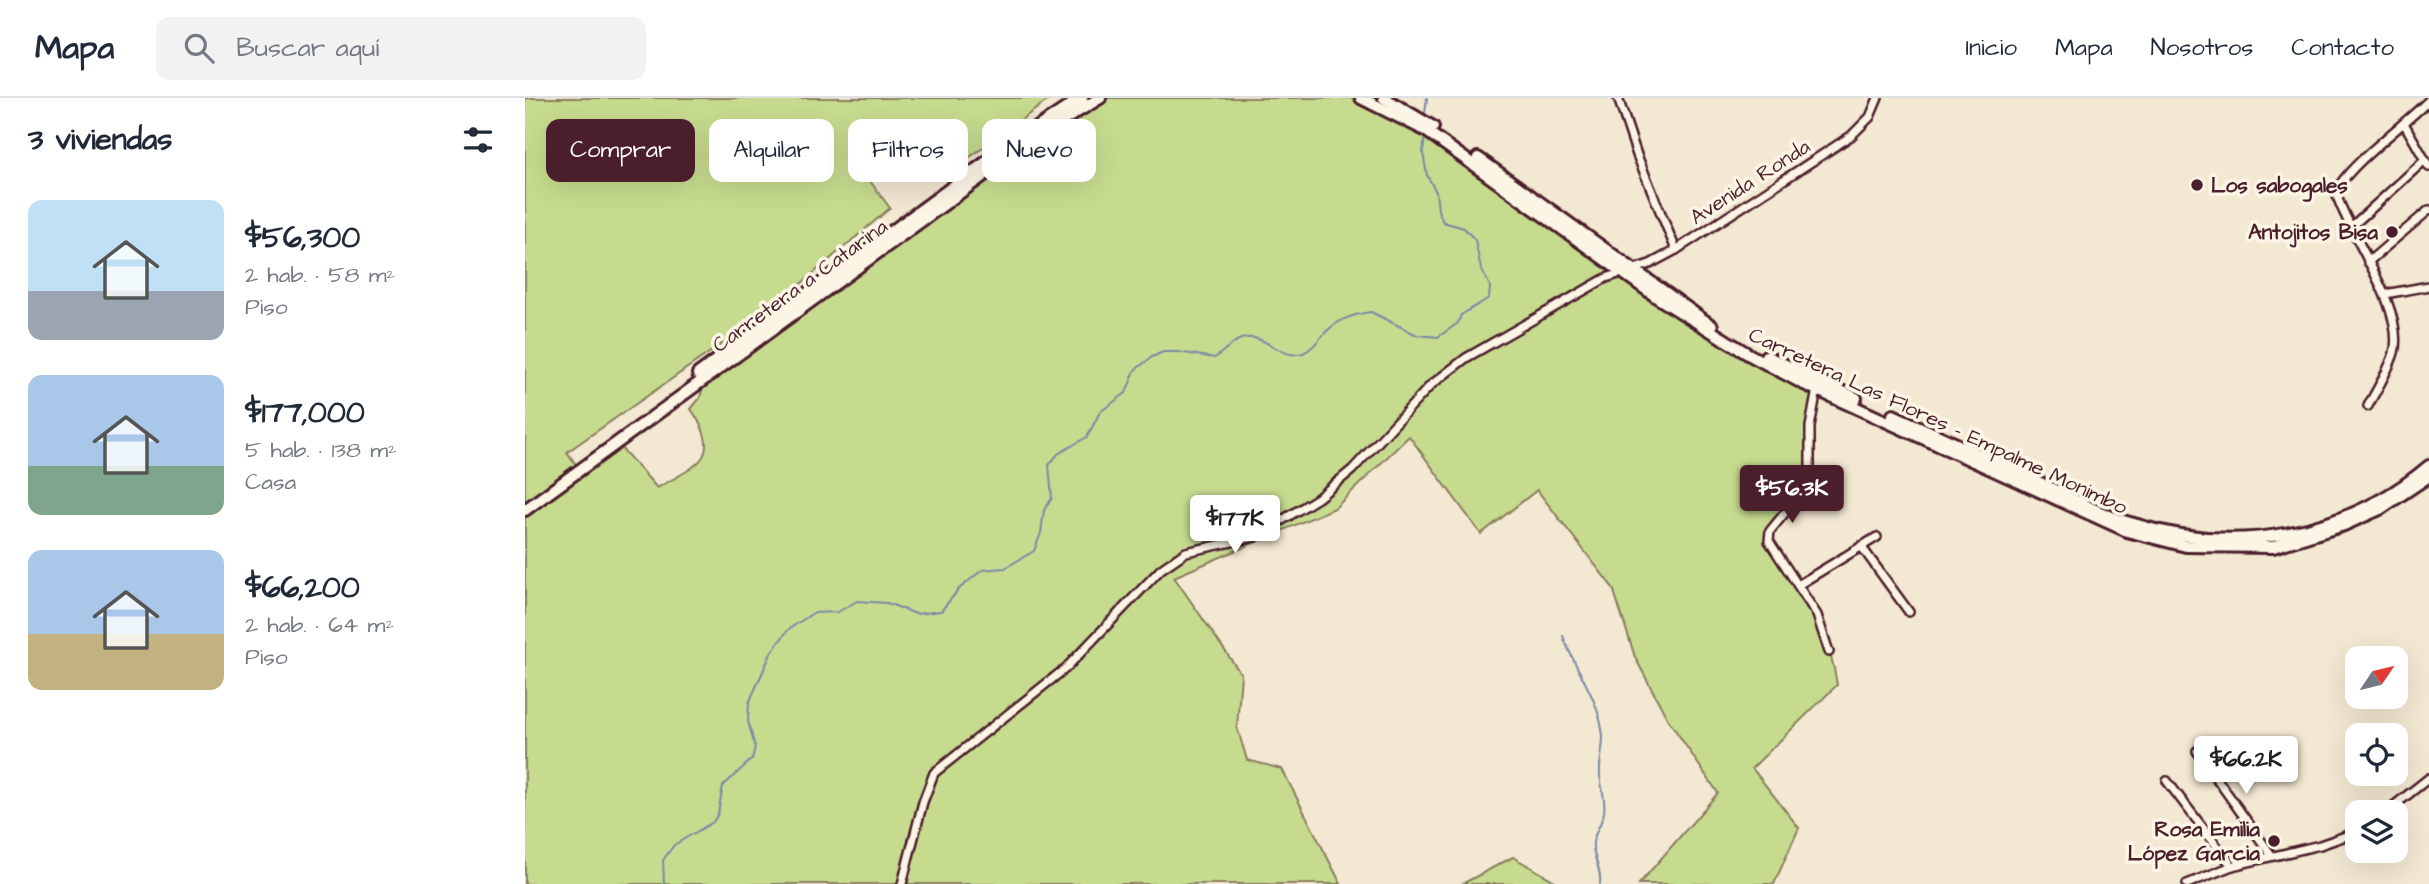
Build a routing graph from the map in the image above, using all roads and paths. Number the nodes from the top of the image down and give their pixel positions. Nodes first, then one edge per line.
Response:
1 (1081, 98) edge
2 (1100, 98) edge
3 (1361, 98) edge
4 (1384, 98) edge
5 (1618, 98) edge
6 (1878, 98) edge
7 (2429, 100) edge
8 (2405, 125) junction
9 (2427, 164) edge
10 (2429, 209) edge
11 (2350, 228) junction
12 (1676, 250) junction
13 (2368, 262) junction
14 (1628, 271) junction
15 (2429, 286) edge
16 (2385, 294) junction
17 (1817, 389) junction
18 (2368, 406) dead end
19 (2429, 466) edge
20 (2429, 476) edge
21 (525, 501) edge
22 (525, 510) edge
23 (1877, 537) dead end
24 (1861, 546) junction
25 (1798, 585) junction
26 (1909, 612) dead end
27 (1829, 652) dead end
28 (2197, 751) dead end
29 (2429, 778) edge
30 (2167, 781) dead end
31 (2401, 800) edge
32 (2345, 835) edge
33 (2272, 856) junction
34 (2232, 866) junction
35 (902, 884) edge
36 (2186, 884) edge

1 - 21 highway, Carretera a Catarina
2 - 22 highway, Carretera a Catarina
3 - 14 highway, Carretera Las Flores - Empalme Monimbo
4 - 14 highway, Carretera Las Flores - Empalme Monimbo
5 - 12 street
6 - 12 street, Avenida Ronda
7 - 8 street
8 - 9 street
8 - 11 street
9 - 11 street
10 - 13 street
11 - 13 street
12 - 14 street, Avenida Ronda
13 - 16 street
14 - 17 highway, Carretera Las Flores - Empalme Monimbo
14 - 19 highway, Carretera Las Flores - Empalme Monimbo
14 - 35 street, Avenida Ronda
15 - 16 street
16 - 18 street
17 - 20 highway, Carretera Las Flores - Empalme Monimbo
17 - 25 street
23 - 24 street
24 - 25 street
24 - 26 street
25 - 27 street
28 - 33 street
29 - 31 street
30 - 34 street
32 - 33 street
33 - 34 street
34 - 36 street

